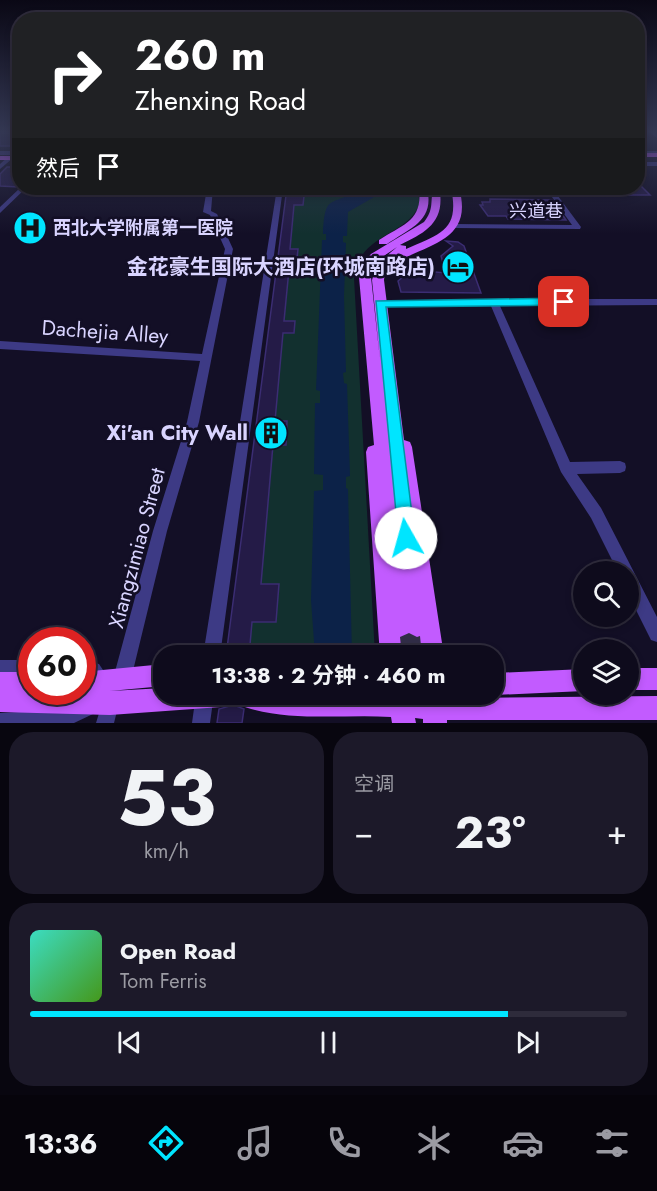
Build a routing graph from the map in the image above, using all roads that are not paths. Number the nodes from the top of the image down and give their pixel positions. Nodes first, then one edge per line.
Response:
1 (16, 195) edge
2 (209, 195) edge
3 (279, 195) edge
4 (425, 195) edge
5 (448, 195) edge
6 (451, 195) edge
7 (555, 195) edge
8 (0, 211) edge
9 (454, 226) junction
10 (375, 264) junction
11 (494, 302) junction
12 (657, 302) edge
13 (380, 304) junction
14 (0, 345) edge
15 (207, 358) junction
16 (380, 363) junction
17 (620, 467) dead end
18 (566, 468) junction
19 (620, 561) edge
20 (639, 599) edge
21 (409, 627) tunnel mouth
22 (657, 634) edge
23 (213, 645) edge
24 (390, 645) edge
25 (431, 645) edge
26 (0, 669) edge
27 (18, 669) edge
28 (96, 678) edge
29 (153, 679) edge
30 (639, 679) edge
31 (657, 679) edge
32 (573, 680) edge
33 (0, 683) edge
34 (18, 683) edge
35 (504, 684) edge
36 (103, 695) edge
37 (153, 695) edge
38 (0, 701) edge
39 (207, 705) edge
40 (367, 705) edge
41 (401, 708) edge
42 (657, 708) edge
43 (434, 709) edge
44 (0, 722) edge
45 (201, 723) edge

1 - 8 street
2 - 15 street, Xiangzimiao Street
3 - 23 street
4 - 10 main road
5 - 10 main road
6 - 9 main road
7 - 9 street, 兴道巷
9 - 10 main road
10 - 13 main road
10 - 16 main road
11 - 12 street
11 - 13 street
11 - 18 street
13 - 16 main road
14 - 15 street, Dachejia Alley
15 - 36 street, Xiangzimiao Street
16 - 21 main road
16 - 24 main road
16 - 25 main road
17 - 18 street
18 - 19 street
20 - 22 street
26 - 27 street
28 - 36 street
29 - 36 main road
30 - 31 main road
32 - 35 main road
33 - 34 main road
36 - 37 main road
36 - 38 main road
36 - 44 street
39 - 45 street
40 - 41 main road
41 - 43 main road
42 - 43 main road

